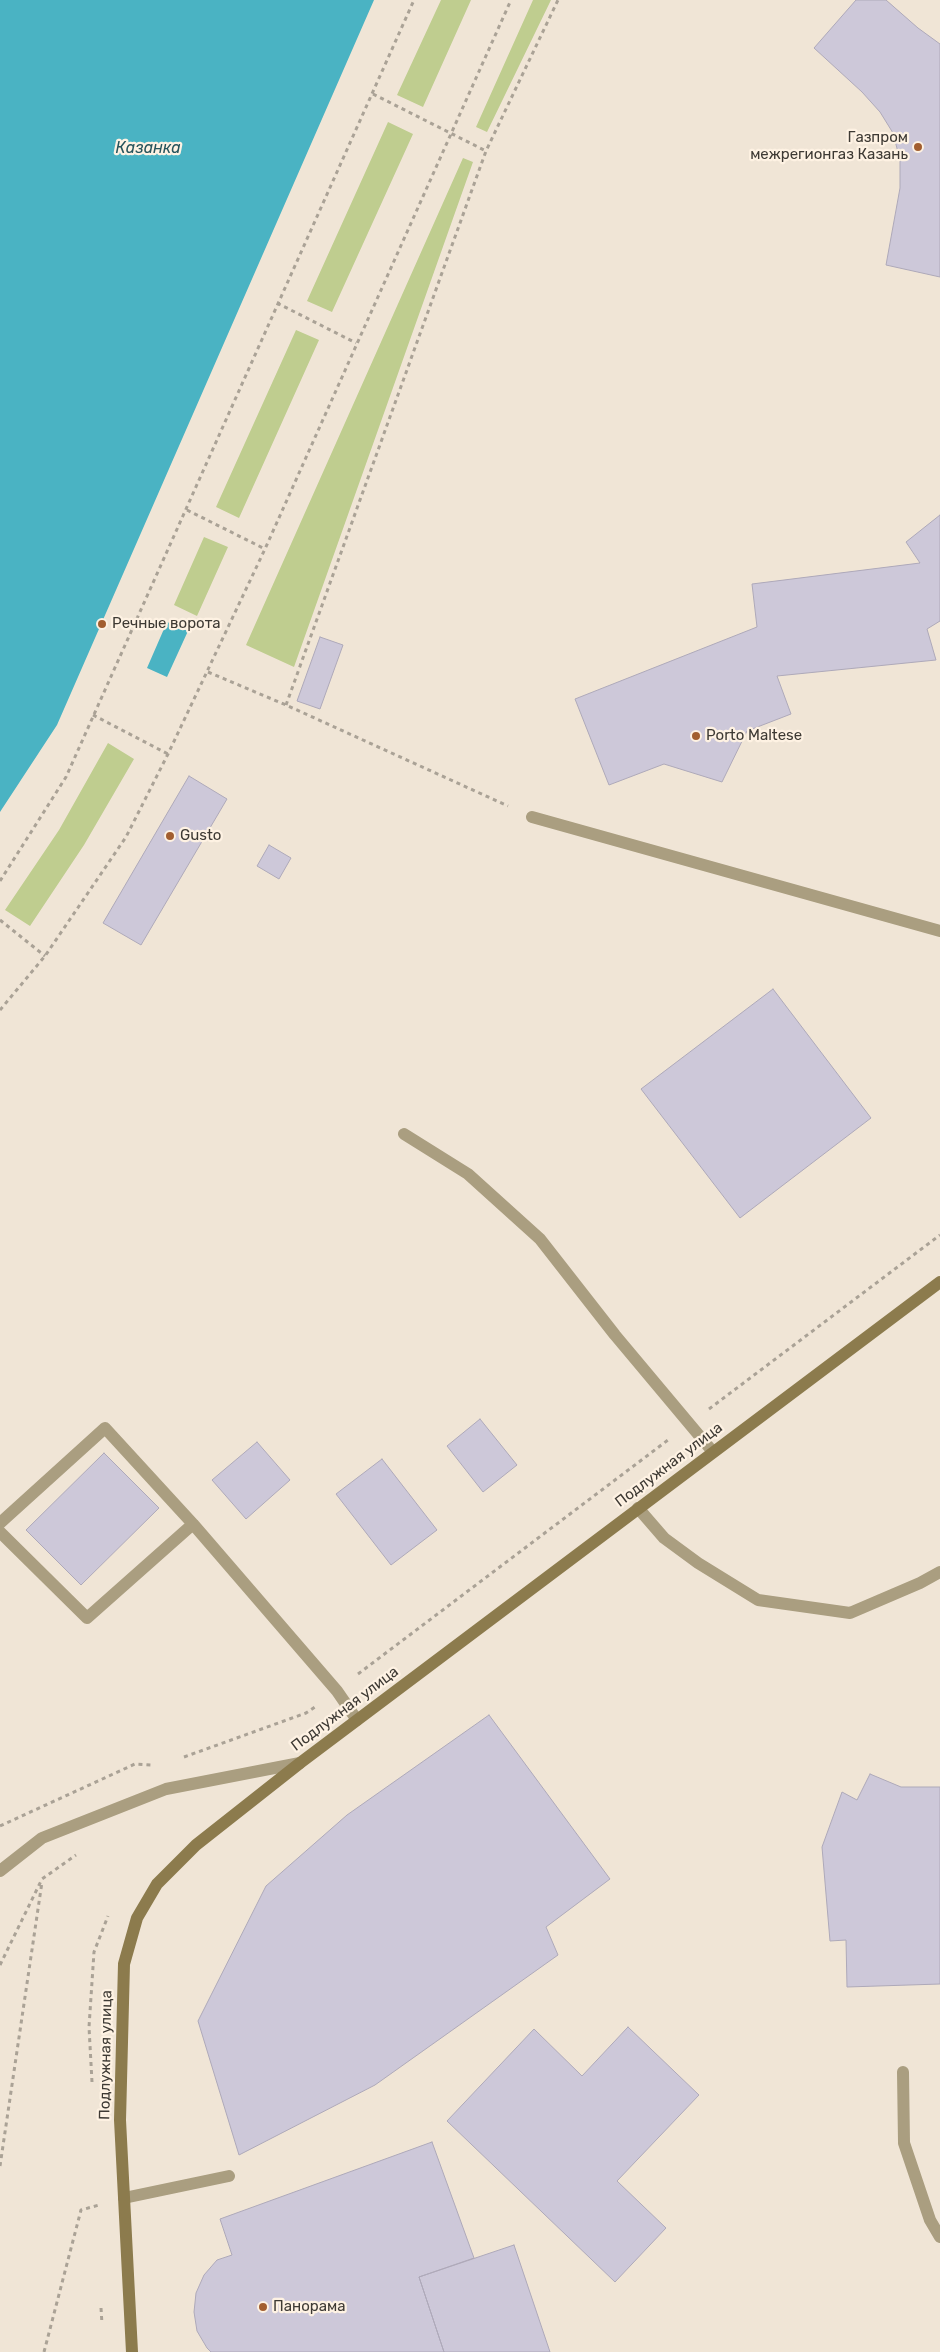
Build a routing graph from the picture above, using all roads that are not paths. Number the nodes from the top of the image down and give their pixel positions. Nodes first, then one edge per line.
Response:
1 (532, 817) road end
2 (940, 931) edge
3 (404, 1134) dead end
4 (940, 1282) edge
5 (713, 1452) junction
6 (638, 1508) junction
7 (0, 1523) edge
8 (193, 1524) junction
9 (0, 1532) edge
10 (940, 1572) edge
11 (357, 1720) junction
12 (300, 1763) junction
13 (0, 1871) edge
14 (903, 2072) dead end
15 (229, 2176) dead end
16 (124, 2198) junction
17 (940, 2237) edge
18 (132, 2352) edge

1 - 2 lane
3 - 5 lane
4 - 5 street, Подлужная улица
5 - 6 street, Подлужная улица
6 - 10 lane
6 - 11 street, Подлужная улица
7 - 8 lane
8 - 9 lane
8 - 11 lane
11 - 12 street, Подлужная улица
12 - 13 lane
12 - 16 street, Подлужная улица
14 - 17 lane
15 - 16 lane
16 - 18 street, Подлужная улица

